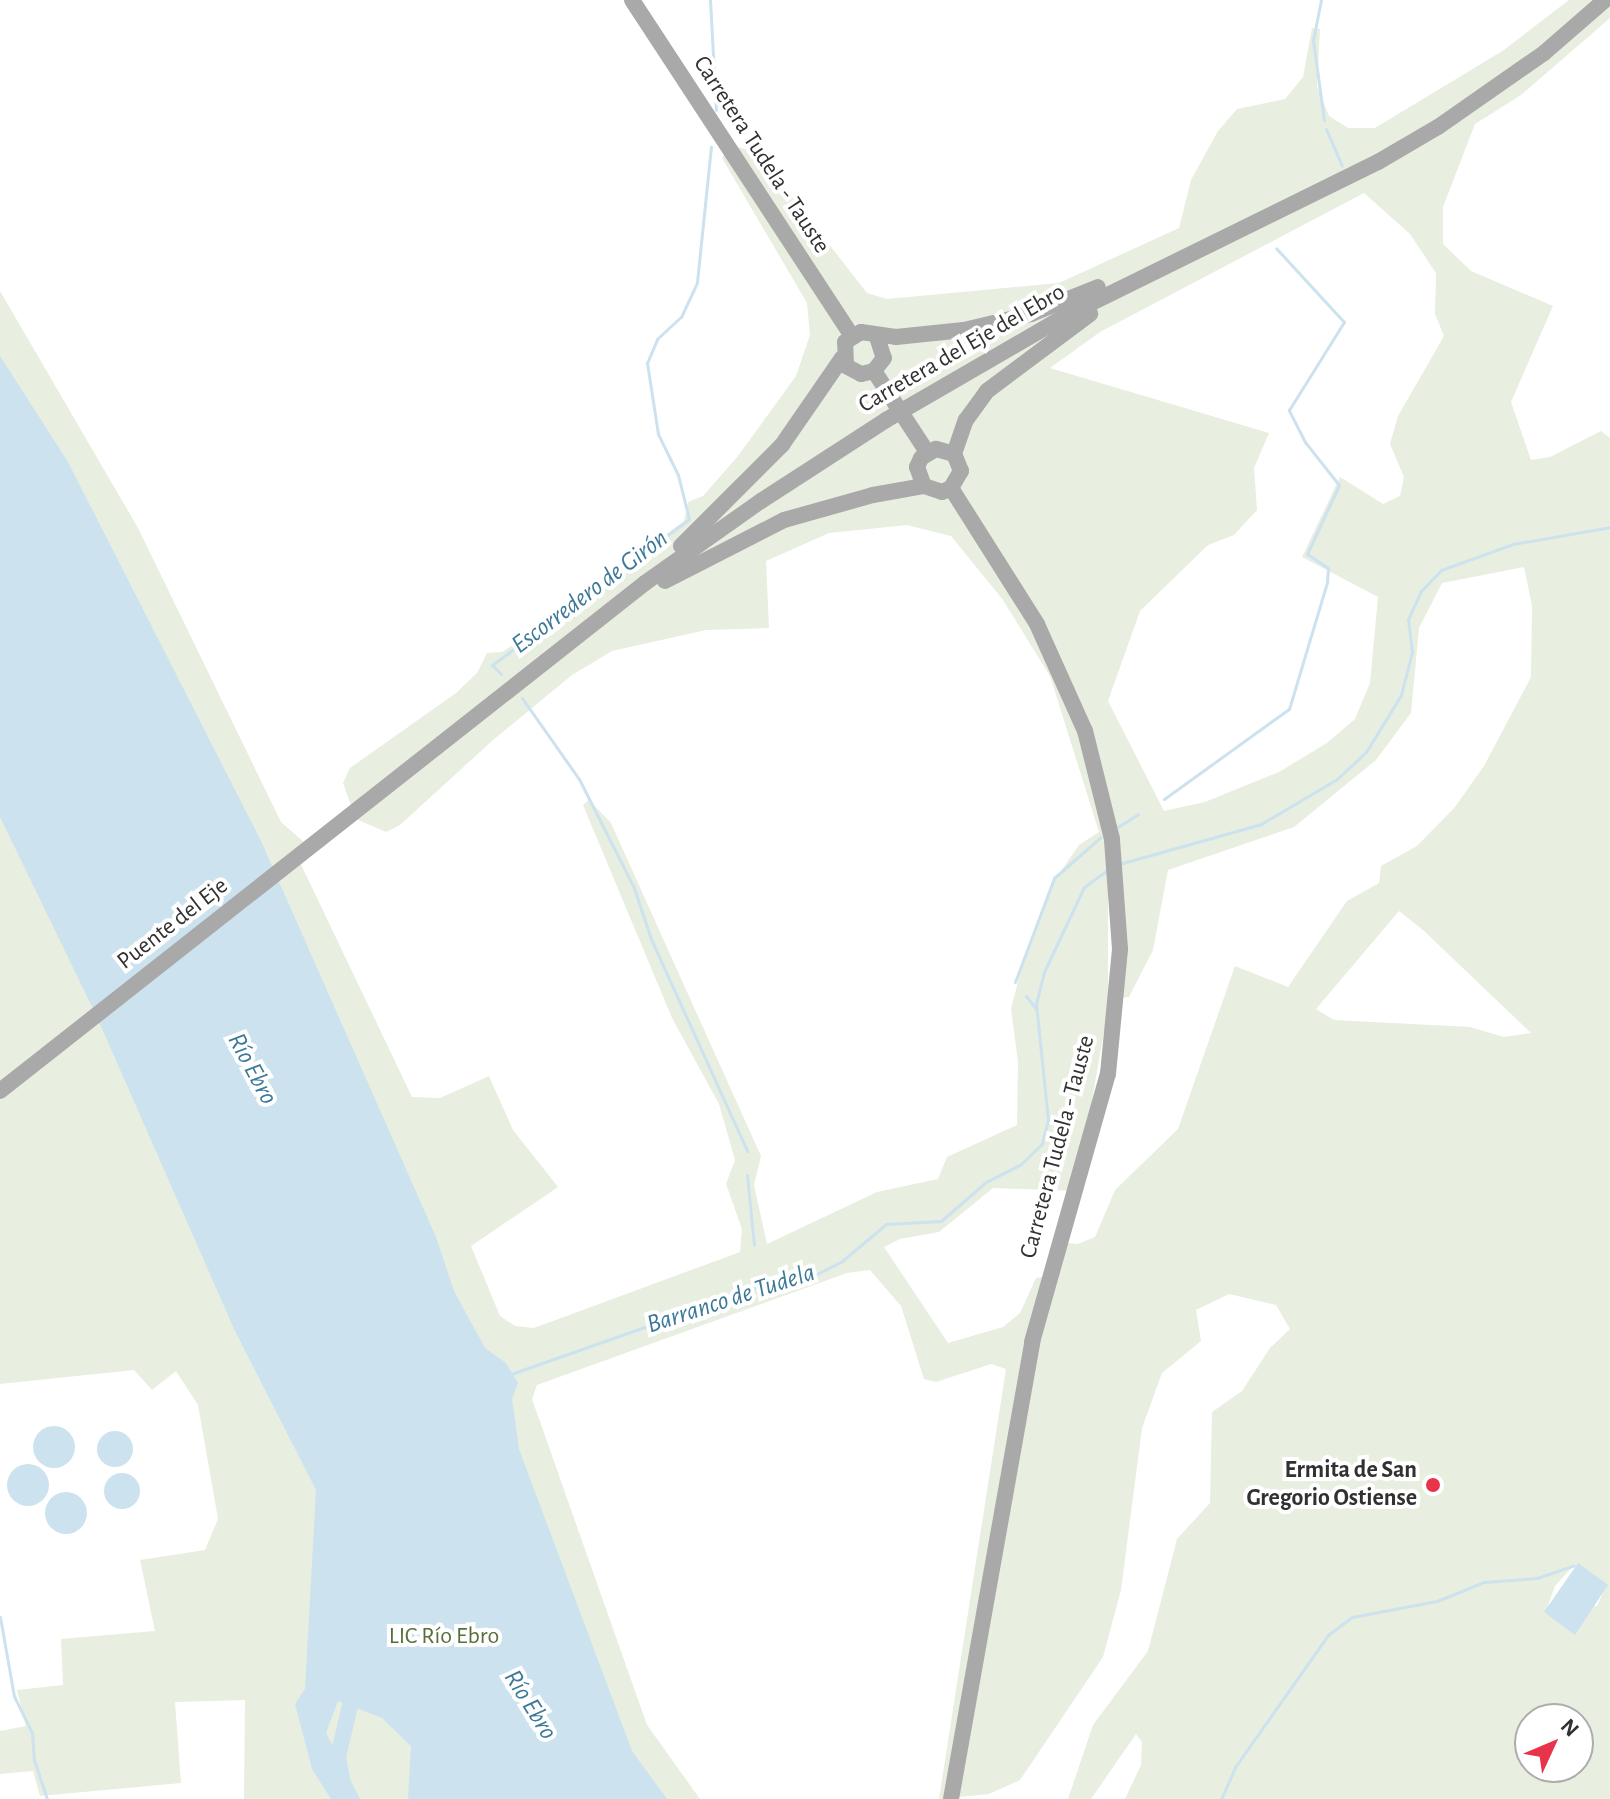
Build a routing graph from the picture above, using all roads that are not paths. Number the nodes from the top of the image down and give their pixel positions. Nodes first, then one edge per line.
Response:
1 (632, 0) edge
2 (1605, 0) edge
3 (1295, 202) junction
4 (1220, 238) junction
5 (851, 335) junction
6 (877, 337) junction
7 (842, 358) junction
8 (878, 377) junction
9 (924, 447) junction
10 (954, 454) junction
11 (924, 486) junction
12 (951, 488) junction
13 (554, 655) junction
14 (493, 704) junction
15 (376, 795) joint
16 (0, 1091) edge
17 (951, 1799) edge

1 - 5 main road, Carretera Tudela - Tauste
2 - 3 main road, Carretera del Eje del Ebro
3 - 4 main road, Carretera del Eje del Ebro
3 - 10 main road
4 - 6 main road
4 - 13 main road, Carretera del Eje del Ebro
5 - 6 main road
5 - 7 main road
6 - 8 main road
7 - 8 main road
7 - 14 main road
8 - 9 main road
9 - 10 main road
9 - 11 main road
10 - 12 main road
11 - 12 main road
11 - 13 main road
12 - 17 main road, Carretera Tudela - Tauste
13 - 14 main road, Carretera del Eje del Ebro
14 - 15 main road, Carretera del Eje del Ebro
15 - 16 main road, Puente del Eje

